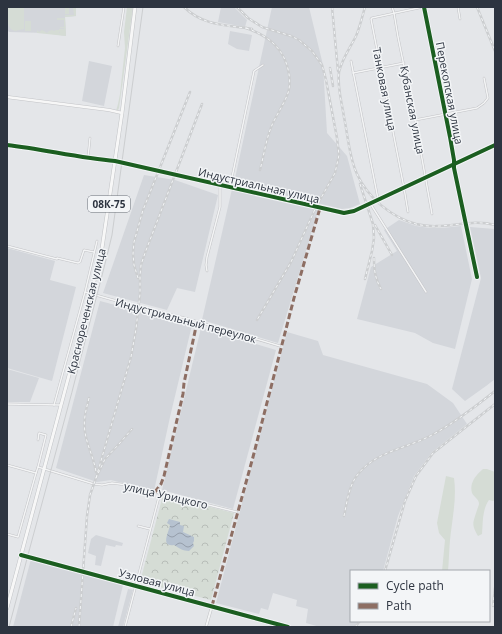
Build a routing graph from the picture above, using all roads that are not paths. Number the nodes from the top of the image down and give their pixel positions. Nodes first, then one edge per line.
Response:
1 (124, 7) edge
2 (135, 7) edge
3 (392, 7) edge
4 (423, 7) edge
5 (458, 7) edge
6 (394, 13) junction
7 (460, 19) dead end
8 (118, 46) dead end
9 (351, 61) dead end
10 (404, 63) junction
11 (263, 65) dead end
12 (381, 68) junction
13 (353, 74) junction
14 (484, 78) dead end
15 (7, 96) edge
16 (122, 113) junction
17 (446, 114) junction
18 (415, 120) junction
19 (90, 138) dead end
20 (7, 145) edge
21 (495, 145) edge
22 (88, 158) junction
23 (115, 161) junction
24 (454, 164) junction
25 (425, 178) junction
26 (220, 185) junction
27 (230, 187) junction
28 (404, 188) junction
29 (378, 199) junction
30 (370, 203) junction
31 (320, 208) joint
32 (408, 212) dead end
33 (432, 214) dead end
34 (97, 241) dead end
35 (7, 246) edge
36 (95, 253) junction
37 (207, 271) dead end
38 (477, 277) dead end
39 (85, 292) junction
40 (426, 292) dead end
41 (91, 294) junction
42 (280, 346) dead end
43 (7, 404) edge
44 (54, 405) junction
45 (62, 405) junction
46 (38, 440) dead end
47 (7, 465) edge
48 (38, 467) junction
49 (44, 469) junction
50 (36, 473) junction
51 (160, 493) junction
52 (237, 512) dead end
53 (138, 526) dead end
54 (150, 529) junction
55 (7, 534) edge
56 (21, 554) junction
57 (137, 585) junction
58 (212, 606) junction
59 (7, 608) edge
60 (126, 627) edge
61 (206, 627) edge
62 (288, 627) edge

1 - 8 street
2 - 16 main road, Краснореченская улица
3 - 6 street, Кубанская улица
4 - 6 street, Танковая улица
4 - 17 street, Перекопская улица
5 - 7 street
6 - 10 street, Кубанская улица
6 - 12 street, Танковая улица
9 - 13 street
10 - 12 street
10 - 18 street, Кубанская улица
11 - 27 street
12 - 13 street
12 - 28 street, Танковая улица
13 - 29 street
14 - 17 street
15 - 16 main road
16 - 23 main road, Краснореченская улица / 08К-75
17 - 18 street
17 - 24 street, Перекопская улица
18 - 25 street, Кубанская улица
19 - 22 street
20 - 22 street, Индустриальная улица
21 - 24 street, Индустриальная улица
22 - 23 street, Индустриальная улица
23 - 26 street, Индустриальная улица
23 - 41 main road, Краснореченская улица / 08К-75
24 - 25 street, Индустриальная улица
24 - 38 street, Перекопская улица
25 - 28 street, Индустриальная улица
25 - 33 street, Кубанская улица
26 - 27 street, Индустриальная улица
26 - 37 street
27 - 31 street, Индустриальная улица
28 - 29 street, Индустриальная улица
28 - 32 street, Танковая улица
29 - 30 street, Индустриальная улица
30 - 31 street, Индустриальная улица
30 - 40 street
34 - 36 street
35 - 36 street
36 - 39 street
39 - 41 street, Индустриальный переулок
39 - 44 street
41 - 42 street, Индустриальный переулок
41 - 45 main road, Краснореченская улица / 08К-75
43 - 44 street
44 - 45 street
45 - 49 main road, Краснореченская улица / 08К-75
46 - 48 street
47 - 50 street
48 - 49 street, улица Урицкого
48 - 50 street
49 - 51 street, улица Урицкого
49 - 56 main road, Краснореченская улица / 08К-75
50 - 55 street
51 - 52 street, улица Урицкого
51 - 54 street
53 - 54 street
54 - 57 street
56 - 57 street, Узловая улица
56 - 59 main road, Краснореченская улица / 08К-75
57 - 58 street, Узловая улица
57 - 60 street
58 - 61 street
58 - 62 street, Узловая улица

